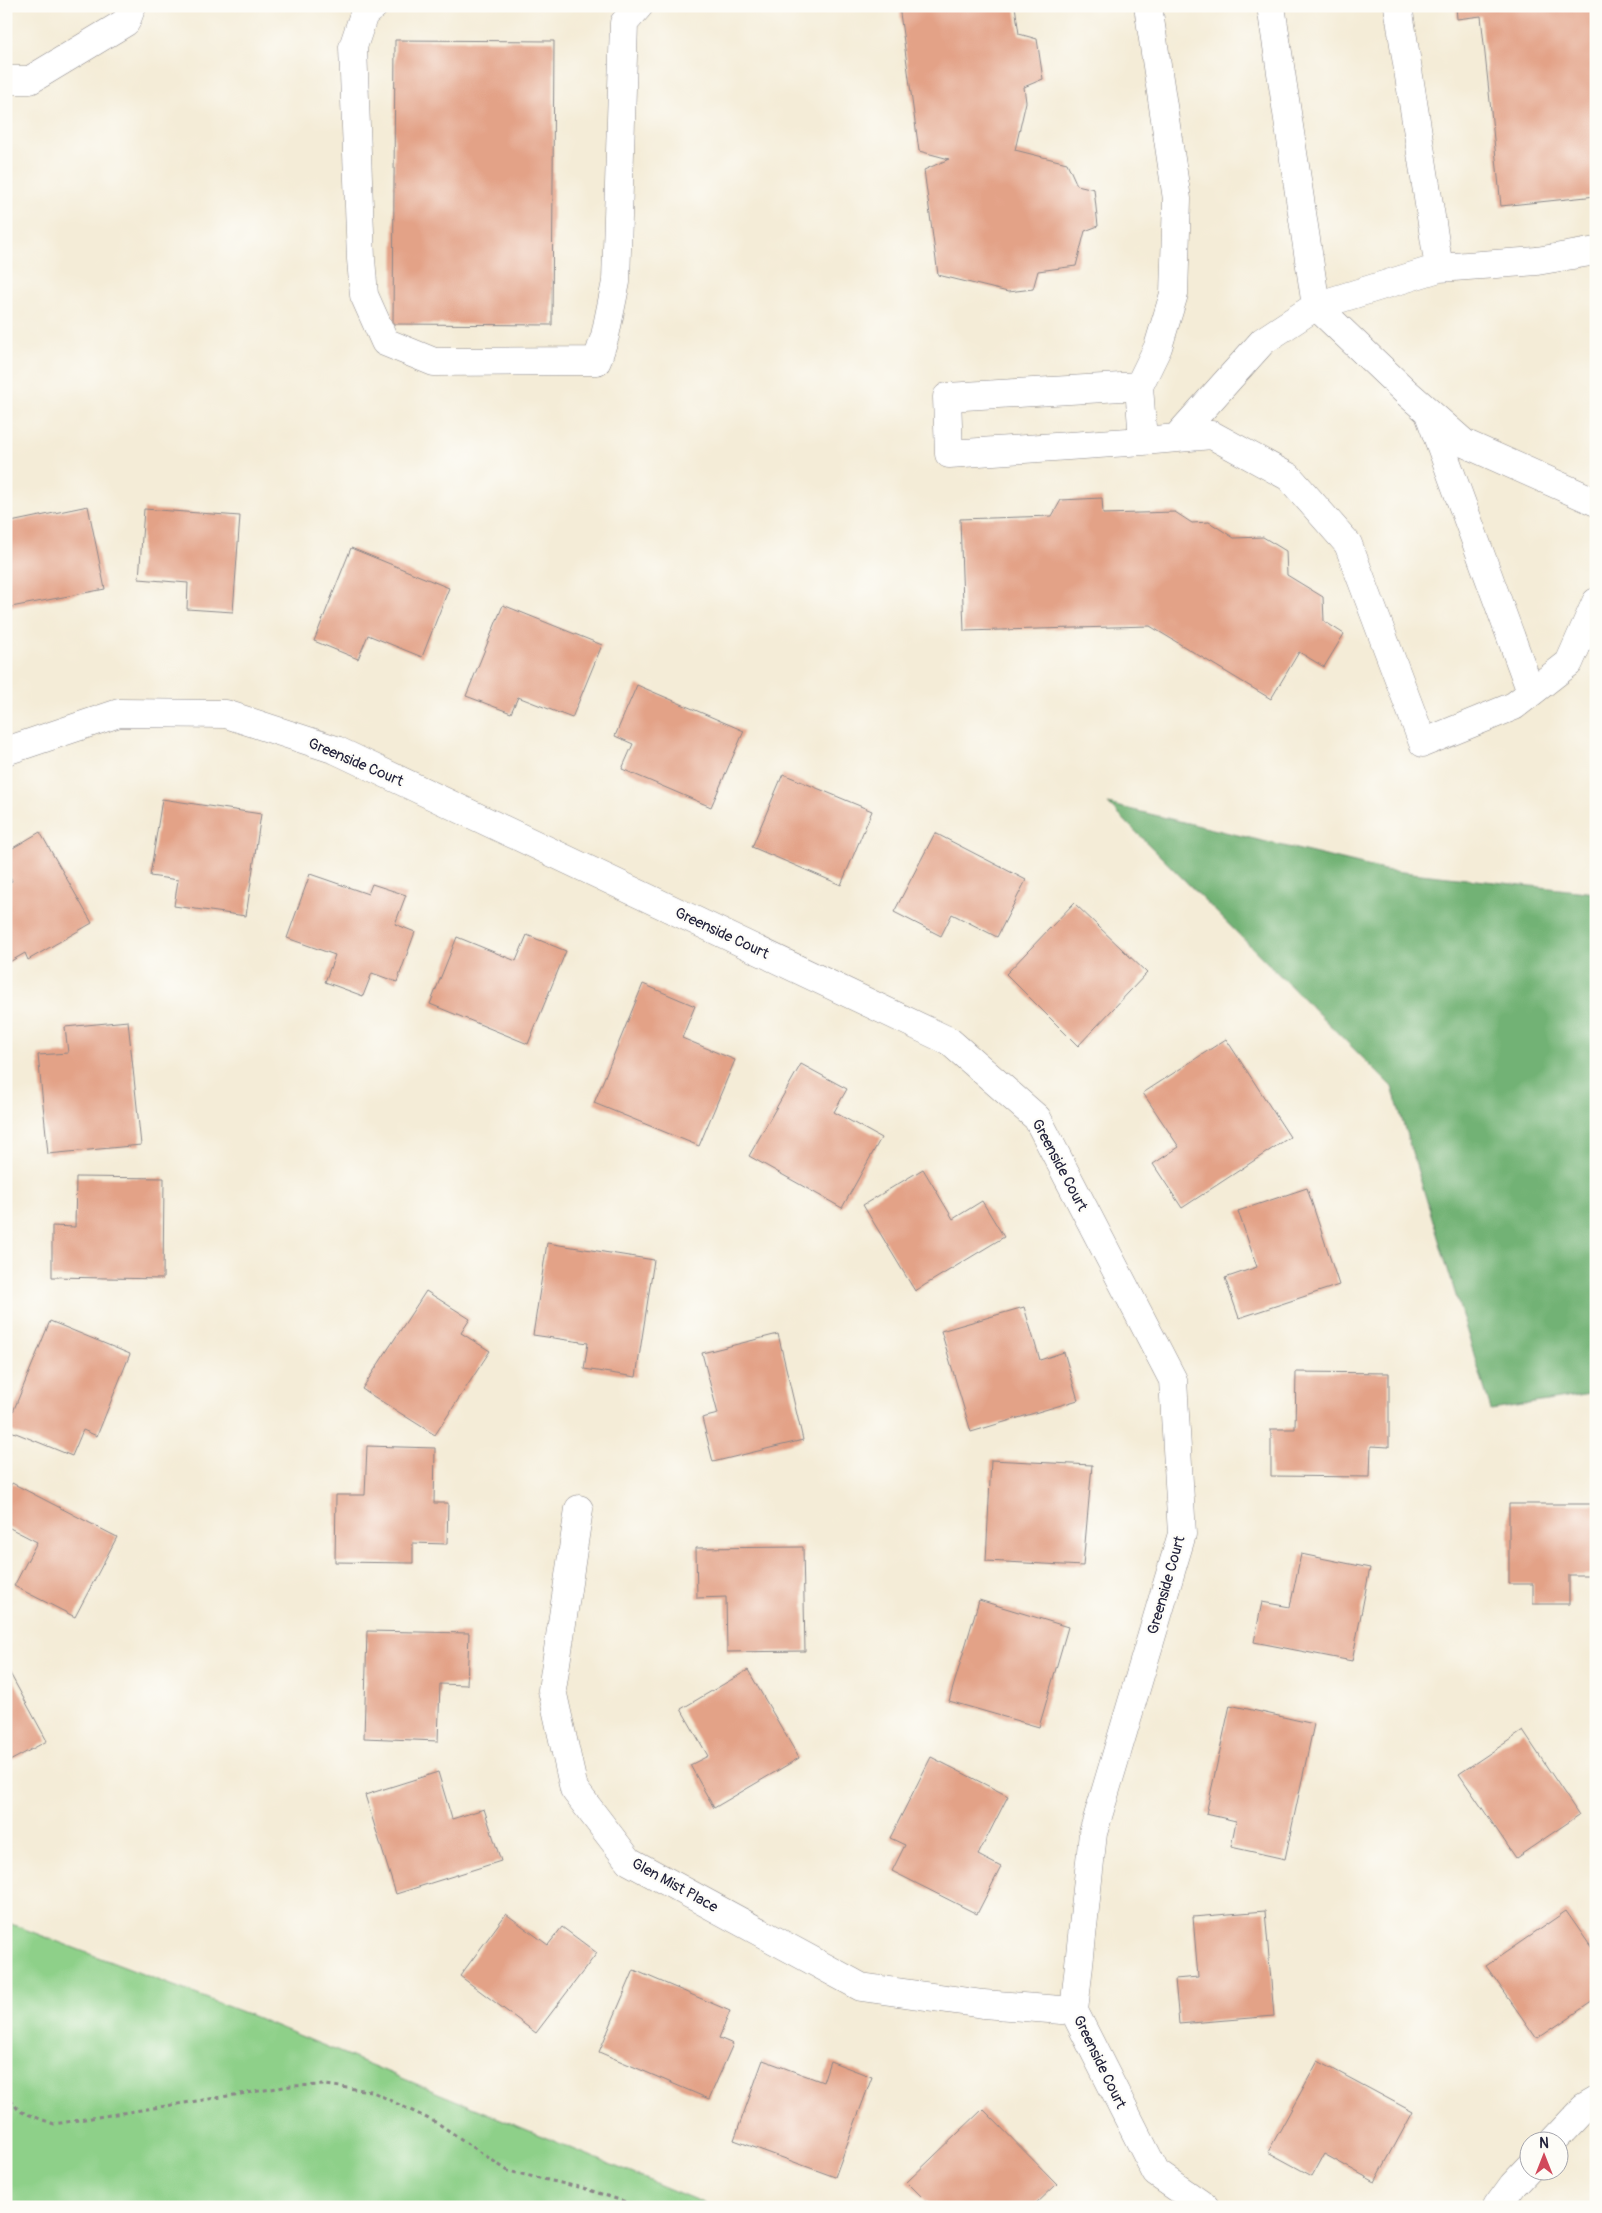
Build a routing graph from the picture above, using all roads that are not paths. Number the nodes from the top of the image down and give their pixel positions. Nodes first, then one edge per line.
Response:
1 (132, 6) edge
2 (374, 6) edge
3 (639, 6) edge
4 (1148, 6) edge
5 (1271, 6) edge
6 (1398, 6) edge
7 (6, 80) edge
8 (1596, 251) edge
9 (1439, 268) junction
10 (1316, 306) junction
11 (1138, 386) junction
12 (1427, 410) junction
13 (1176, 438) junction
14 (1143, 441) junction
15 (1596, 502) edge
16 (1596, 602) edge
17 (1531, 692) junction
18 (6, 752) edge
19 (579, 1509) dead end
20 (1074, 2011) junction
21 (1596, 2101) edge
22 (1563, 2130) edge
23 (1520, 2178) edge
24 (1205, 2207) edge
25 (1497, 2207) edge

1 - 7 street
2 - 3 street
4 - 11 street
5 - 10 street
6 - 9 street
8 - 9 street
9 - 10 street
10 - 12 street
10 - 13 street
11 - 14 street
11 - 14 street
12 - 15 street
12 - 17 street
13 - 14 street
13 - 17 street
16 - 17 street
18 - 20 street, Greenside Court
19 - 20 street, Glen Mist Place
20 - 24 street, Greenside Court
21 - 22 street
23 - 25 street

